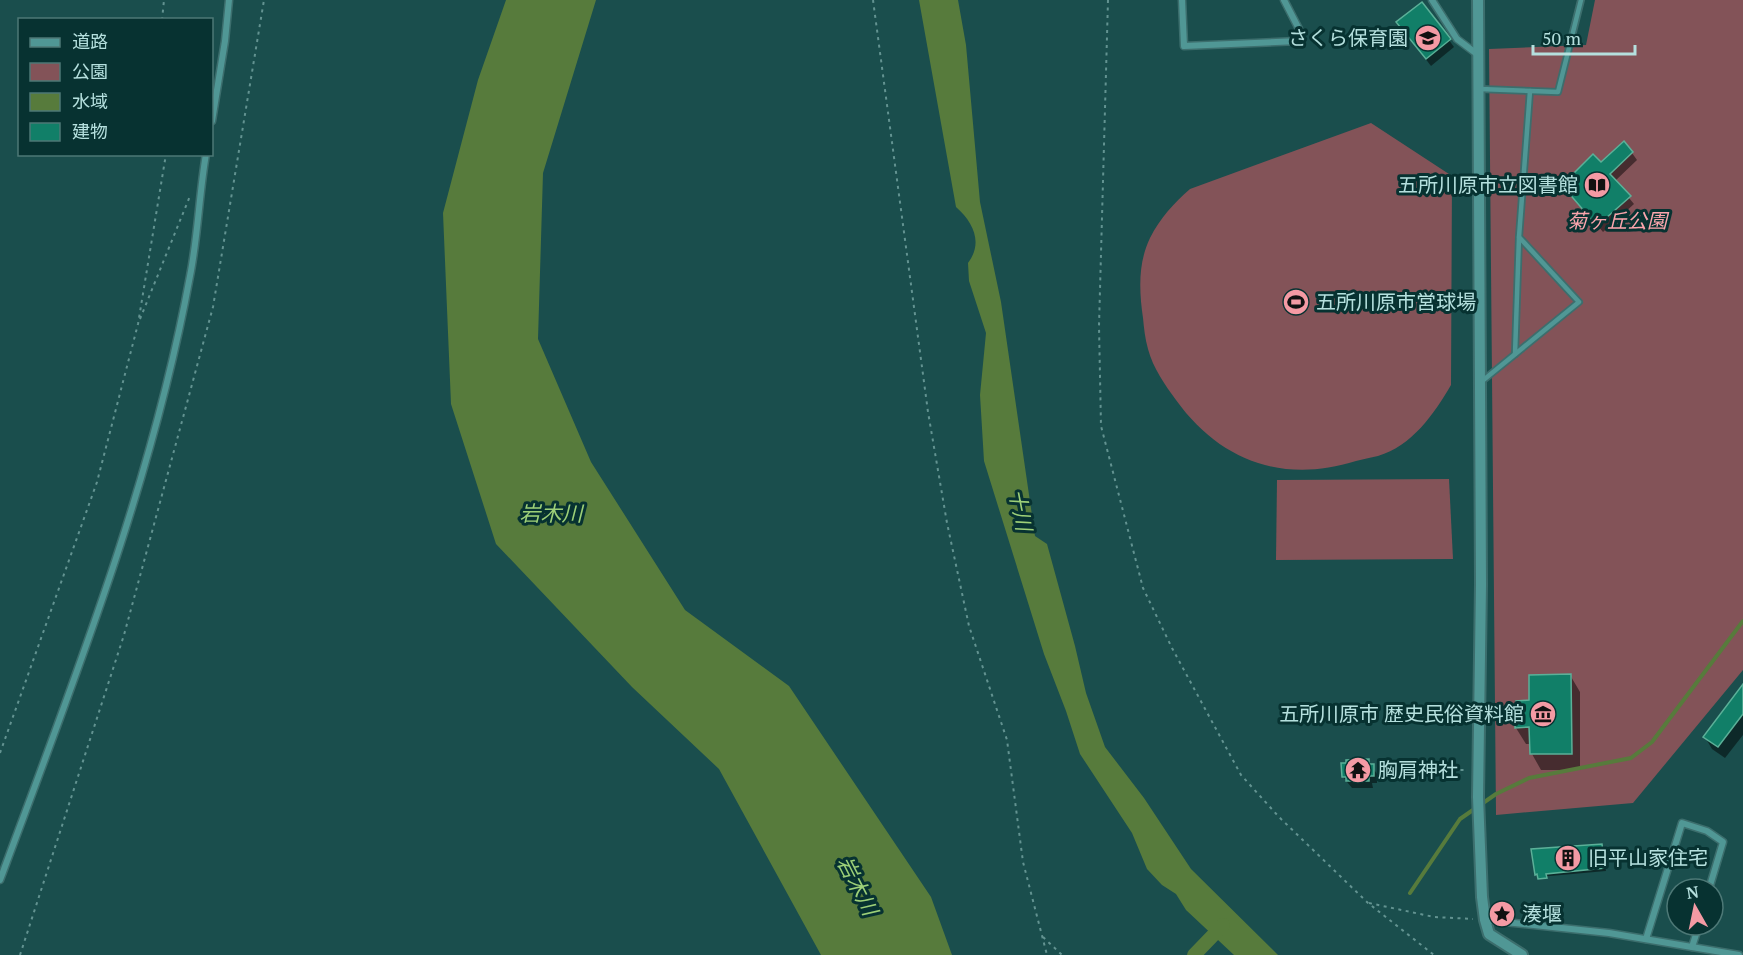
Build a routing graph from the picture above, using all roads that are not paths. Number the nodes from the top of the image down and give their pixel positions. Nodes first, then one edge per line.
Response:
1 (229, 0) edge
2 (1182, 0) edge
3 (1284, 0) edge
4 (1432, 0) edge
5 (1478, 0) edge
6 (1581, 0) edge
7 (1477, 54) junction
8 (1478, 89) junction
9 (1530, 91) junction
10 (213, 116) edge
11 (206, 156) edge
12 (1519, 237) junction
13 (1515, 355) junction
14 (1479, 384) junction
15 (1665, 877) edge
16 (1713, 877) edge
17 (1665, 878) edge
18 (0, 880) edge
19 (1485, 920) junction
20 (1695, 937) edge
21 (1646, 939) junction
22 (1692, 947) junction
23 (1522, 955) edge
24 (1739, 955) edge

1 - 10 street
2 - 3 street
4 - 7 street
5 - 7 street
6 - 9 lane
7 - 8 street
8 - 9 lane
8 - 14 street
9 - 12 lane
11 - 18 street
12 - 13 lane
12 - 13 lane
13 - 14 lane
14 - 19 street
15 - 16 street
17 - 21 street
19 - 21 street
19 - 23 street
20 - 22 street
21 - 22 street
22 - 24 street

